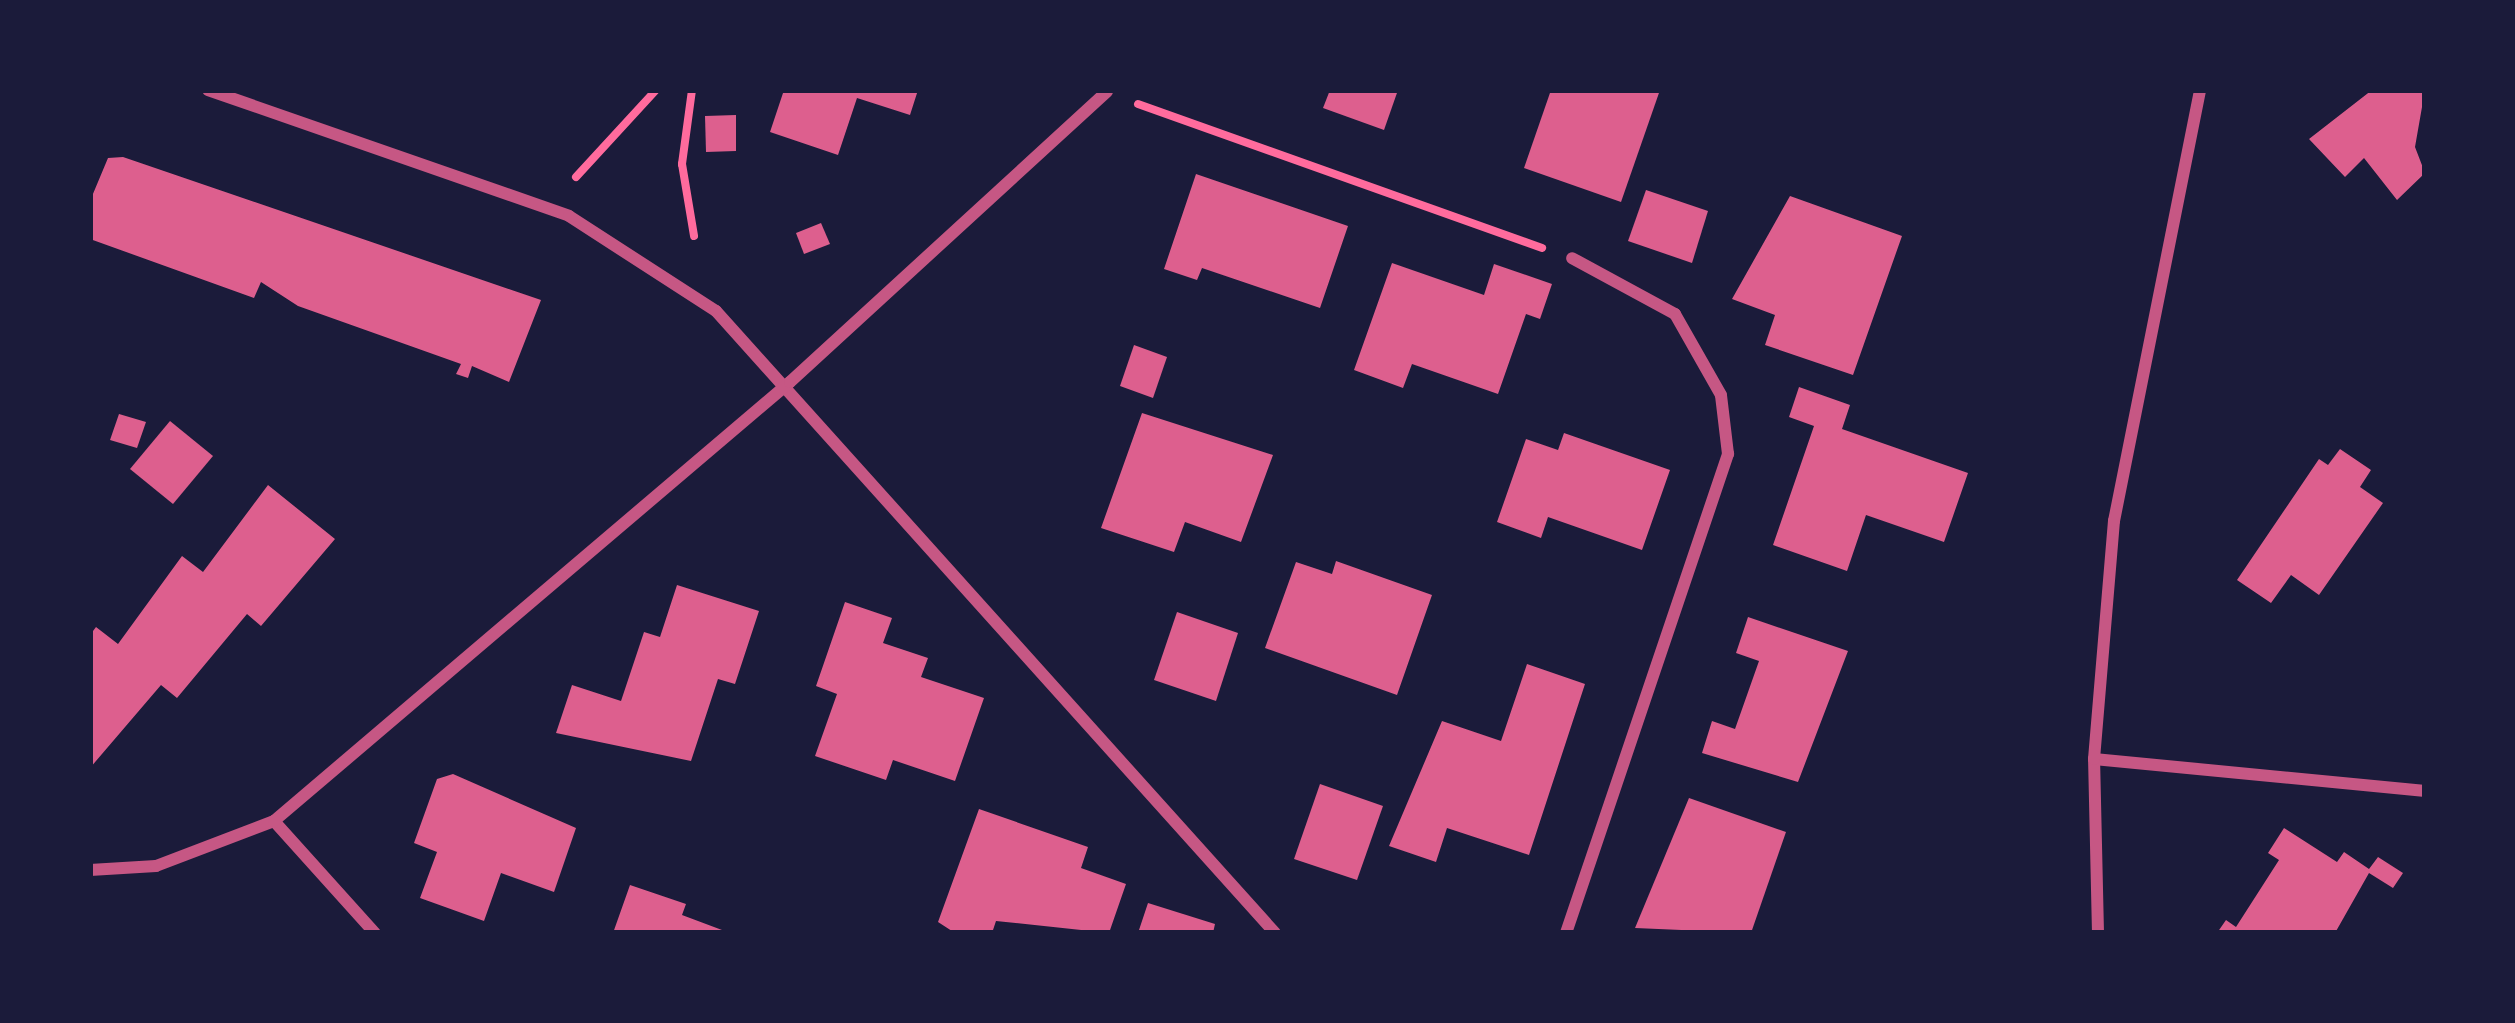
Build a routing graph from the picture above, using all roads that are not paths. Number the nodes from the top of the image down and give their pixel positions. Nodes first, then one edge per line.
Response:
1 (208, 90) edge
2 (2200, 90) edge
3 (1107, 92) edge
4 (1572, 258) road end
5 (790, 382) junction
6 (2094, 759) junction
7 (2425, 791) edge
8 (274, 820) junction
9 (90, 870) edge
10 (375, 933) edge
11 (1275, 933) edge
12 (1566, 933) edge
13 (2098, 933) edge

1 - 5 street
2 - 6 street
3 - 5 street
4 - 12 street
5 - 8 street
5 - 11 street
6 - 7 street
6 - 13 street
8 - 9 street
8 - 10 street

